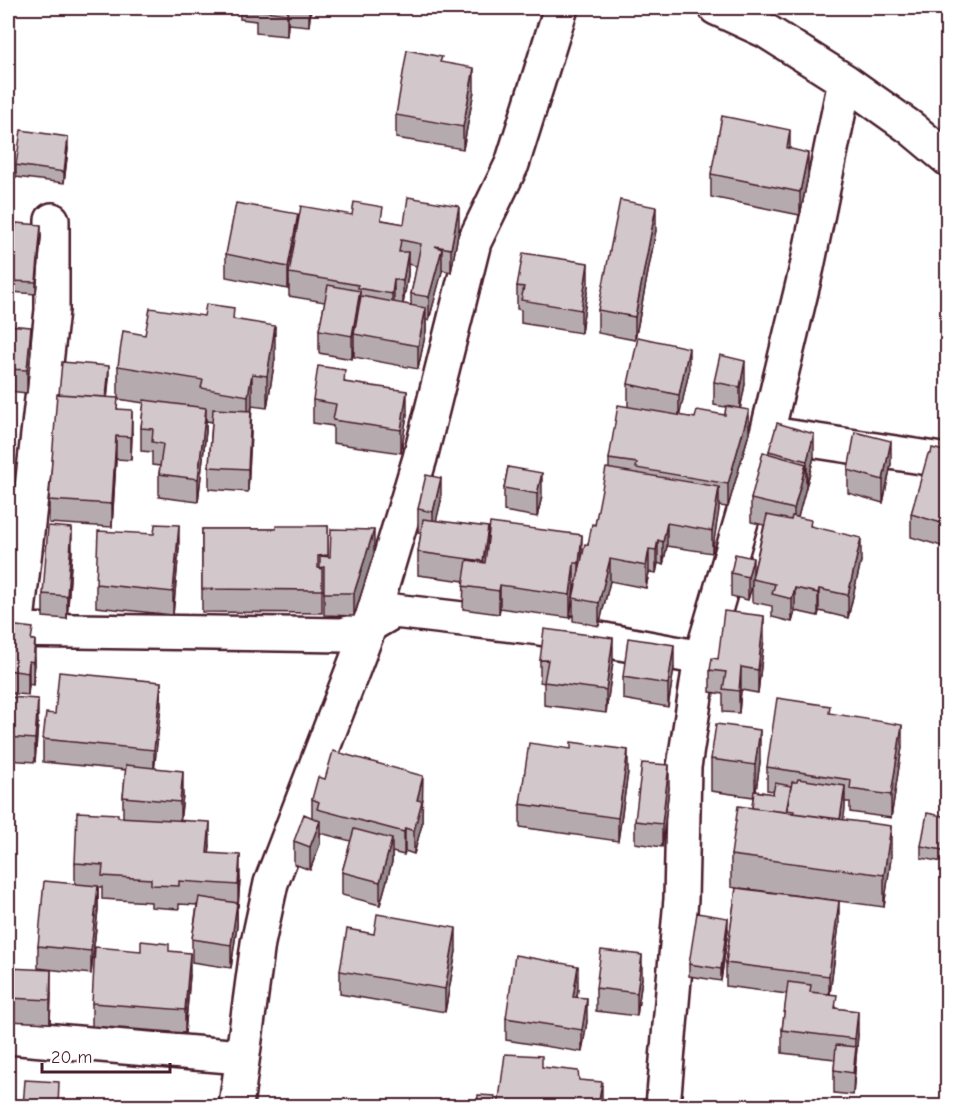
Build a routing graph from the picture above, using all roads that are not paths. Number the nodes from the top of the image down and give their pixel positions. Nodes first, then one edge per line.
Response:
1 (561, 8) edge
2 (716, 8) edge
3 (845, 81) junction
4 (948, 159) edge
5 (52, 220) dead end
6 (767, 433) junction
7 (948, 461) edge
8 (370, 626) junction
9 (12, 630) edge
10 (701, 658) junction
11 (8, 1037) edge
12 (242, 1057) junction
13 (236, 1107) edge
14 (663, 1107) edge

1 - 8 street
2 - 3 street
3 - 4 street
3 - 6 street
5 - 9 street
6 - 7 street
6 - 10 street
8 - 9 street
8 - 10 street
8 - 12 street
10 - 14 street
11 - 12 street
12 - 13 street

